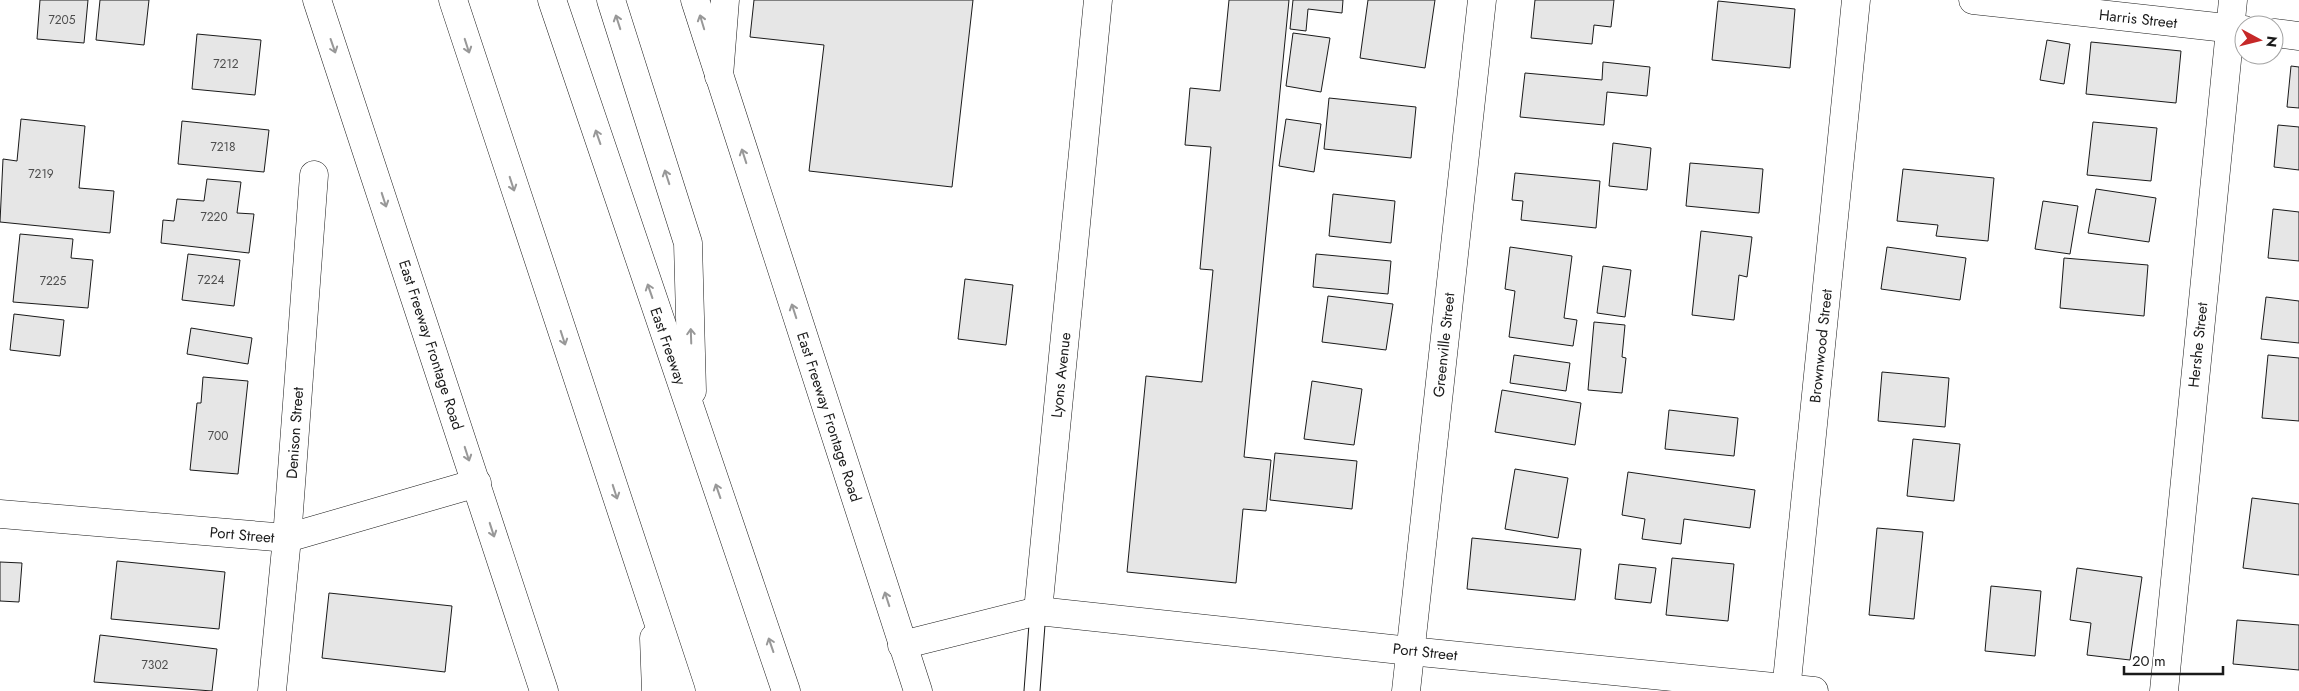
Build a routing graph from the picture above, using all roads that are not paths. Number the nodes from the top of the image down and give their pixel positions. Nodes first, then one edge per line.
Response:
1 (317, 0) edge
2 (452, 0) edge
3 (552, 0) edge
4 (611, 0) edge
5 (695, 0) edge
6 (724, 0) edge
7 (1098, 0) edge
8 (1482, 0) edge
9 (1856, 0) edge
10 (1973, 0) edge
11 (2233, 0) edge
12 (2235, 15) edge
13 (2234, 30) edge
14 (2284, 34) edge
15 (2299, 36) edge
16 (2234, 57) edge
17 (719, 78) junction
18 (314, 175) dead end
19 (693, 420) junction
20 (477, 484) junction
21 (0, 514) edge
22 (287, 538) junction
23 (652, 604) junction
24 (1038, 611) junction
25 (902, 645) junction
26 (1410, 651) junction
27 (1786, 690) edge
28 (272, 691) edge
29 (544, 691) edge
30 (656, 691) edge
31 (682, 691) edge
32 (786, 691) edge
33 (918, 691) edge
34 (1032, 691) edge
35 (1406, 691) edge
36 (1814, 691) edge
37 (2164, 691) edge

1 -> 20 main road, East Freeway Frontage Road
2 -> 23 main road
19 -> 3 main road, East Freeway
19 -> 4 main road
17 -> 5 main road, East Freeway Frontage Road
6 - 17 main road
7 - 24 main road, Lyons Avenue
8 - 26 main road, Greenville Street
9 - 27 main road, Brownwood Street
10 - 13 main road, Harris Street
11 - 12 main road, Hershe Street
14 - 15 main road
16 - 37 main road, Hershe Street
25 -> 17 main road, East Freeway Frontage Road
18 - 22 main road, Denison Street
32 -> 19 main road, East Freeway
20 - 22 main road, Port Street
20 -> 29 main road, East Freeway Frontage Road
21 - 22 main road, Port Street
22 - 28 main road, Denison Street
23 - 30 main road
23 - 31 main road
24 - 25 main road
24 - 26 main road, Port Street
24 - 34 lane
25 - 33 main road, East Freeway Frontage Road
26 - 27 main road, Port Street
26 - 35 main road, Greenville Street
27 - 36 main road, Port Street

